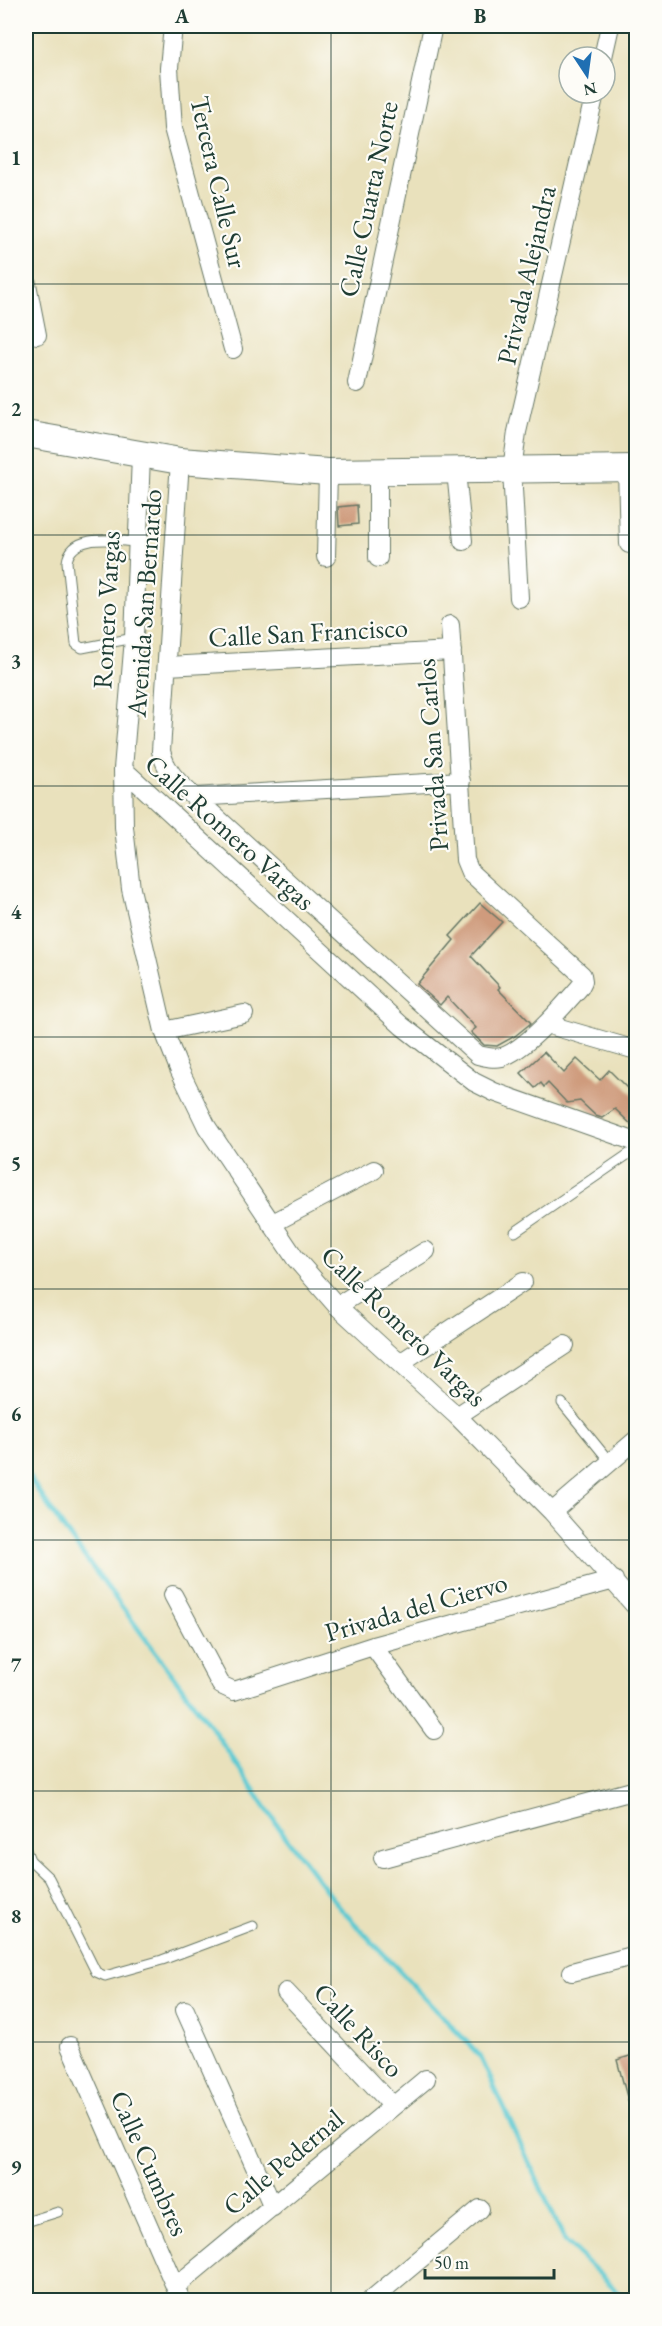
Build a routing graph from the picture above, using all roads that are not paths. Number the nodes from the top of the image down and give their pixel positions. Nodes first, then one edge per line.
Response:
1 (173, 26) edge
2 (433, 26) edge
3 (610, 26) edge
4 (606, 45) edge
5 (592, 105) edge
6 (26, 279) edge
7 (37, 335) dead end
8 (233, 350) dead end
9 (357, 383) dead end
10 (26, 434) edge
11 (141, 455) junction
12 (180, 461) junction
13 (632, 468) edge
14 (512, 470) junction
15 (328, 471) junction
16 (456, 471) junction
17 (378, 472) junction
18 (463, 541) dead end
19 (138, 542) junction
20 (630, 544) dead end
21 (326, 557) dead end
22 (378, 558) dead end
23 (519, 598) dead end
24 (450, 625) dead end
25 (134, 638) junction
26 (452, 651) junction
27 (167, 666) junction
28 (123, 769) junction
29 (461, 781) junction
30 (194, 797) junction
31 (244, 1014) dead end
32 (546, 1024) junction
33 (164, 1031) junction
34 (636, 1050) edge
35 (636, 1142) edge
36 (636, 1149) edge
37 (374, 1170) dead end
38 (271, 1224) junction
39 (515, 1232) dead end
40 (426, 1251) dead end
41 (523, 1282) dead end
42 (337, 1306) junction
43 (565, 1344) dead end
44 (400, 1363) junction
45 (562, 1402) dead end
46 (457, 1416) junction
47 (636, 1440) edge
48 (610, 1462) junction
49 (552, 1512) junction
50 (614, 1580) junction
51 (174, 1595) dead end
52 (636, 1607) edge
53 (373, 1646) junction
54 (434, 1730) dead end
55 (636, 1790) edge
56 (26, 1850) edge
57 (382, 1858) dead end
58 (28, 1861) edge
59 (253, 1926) dead end
60 (636, 1955) edge
61 (572, 1972) dead end
62 (286, 1992) dead end
63 (185, 2010) dead end
64 (70, 2046) dead end
65 (426, 2079) dead end
66 (393, 2106) junction
67 (273, 2206) junction
68 (480, 2209) dead end
69 (58, 2212) dead end
70 (26, 2222) edge
71 (178, 2294) edge
72 (371, 2301) edge

1 - 8 street, Tercera Calle Sur
2 - 9 street, Calle Cuarta Norte
3 - 4 street
5 - 14 street, Privada Alejandra
6 - 7 street
10 - 11 main road
11 - 12 main road
11 - 19 street, Romero Vargas
12 - 15 main road
12 - 27 street, Avenida San Bernardo
13 - 14 main road
13 - 20 street
14 - 16 main road
14 - 23 street, Privada Alejandra
15 - 17 main road
15 - 21 street
16 - 17 main road
16 - 18 street
17 - 22 street
19 - 25 street, Romero Vargas
19 - 25 lane
24 - 26 street, Privada San Carlos
25 - 28 street, Romero Vargas
26 - 27 street, Calle San Francisco
26 - 29 street, Privada San Carlos
27 - 30 street, Avenida San Bernardo
28 - 33 street, Calle Romero Vargas
28 - 35 street, Calle Romero Vargas
29 - 30 street
29 - 32 street, Privada San Carlos
30 - 32 street, Avenida San Bernardo
31 - 33 street
32 - 34 street
33 - 38 street, Calle Romero Vargas
36 - 39 lane
37 - 38 street
38 - 42 street, Calle Romero Vargas
40 - 42 street
41 - 44 street
42 - 44 street, Calle Romero Vargas
43 - 46 street
44 - 46 street, Calle Romero Vargas
45 - 48 lane
46 - 49 street, Calle Romero Vargas
47 - 48 street
48 - 49 street
49 - 50 street, Calle Romero Vargas
50 - 52 street, Calle Romero Vargas
50 - 53 street, Privada del Ciervo
51 - 53 street, Privada del Ciervo
53 - 54 street
55 - 57 street
56 - 58 lane
58 - 59 lane
60 - 61 street
62 - 66 street, Calle Risco
63 - 67 street
64 - 71 street, Calle Cumbres
65 - 66 street, Calle Pedernal
66 - 67 street, Calle Pedernal
67 - 71 street, Calle Pedernal
68 - 72 street
69 - 70 lane

